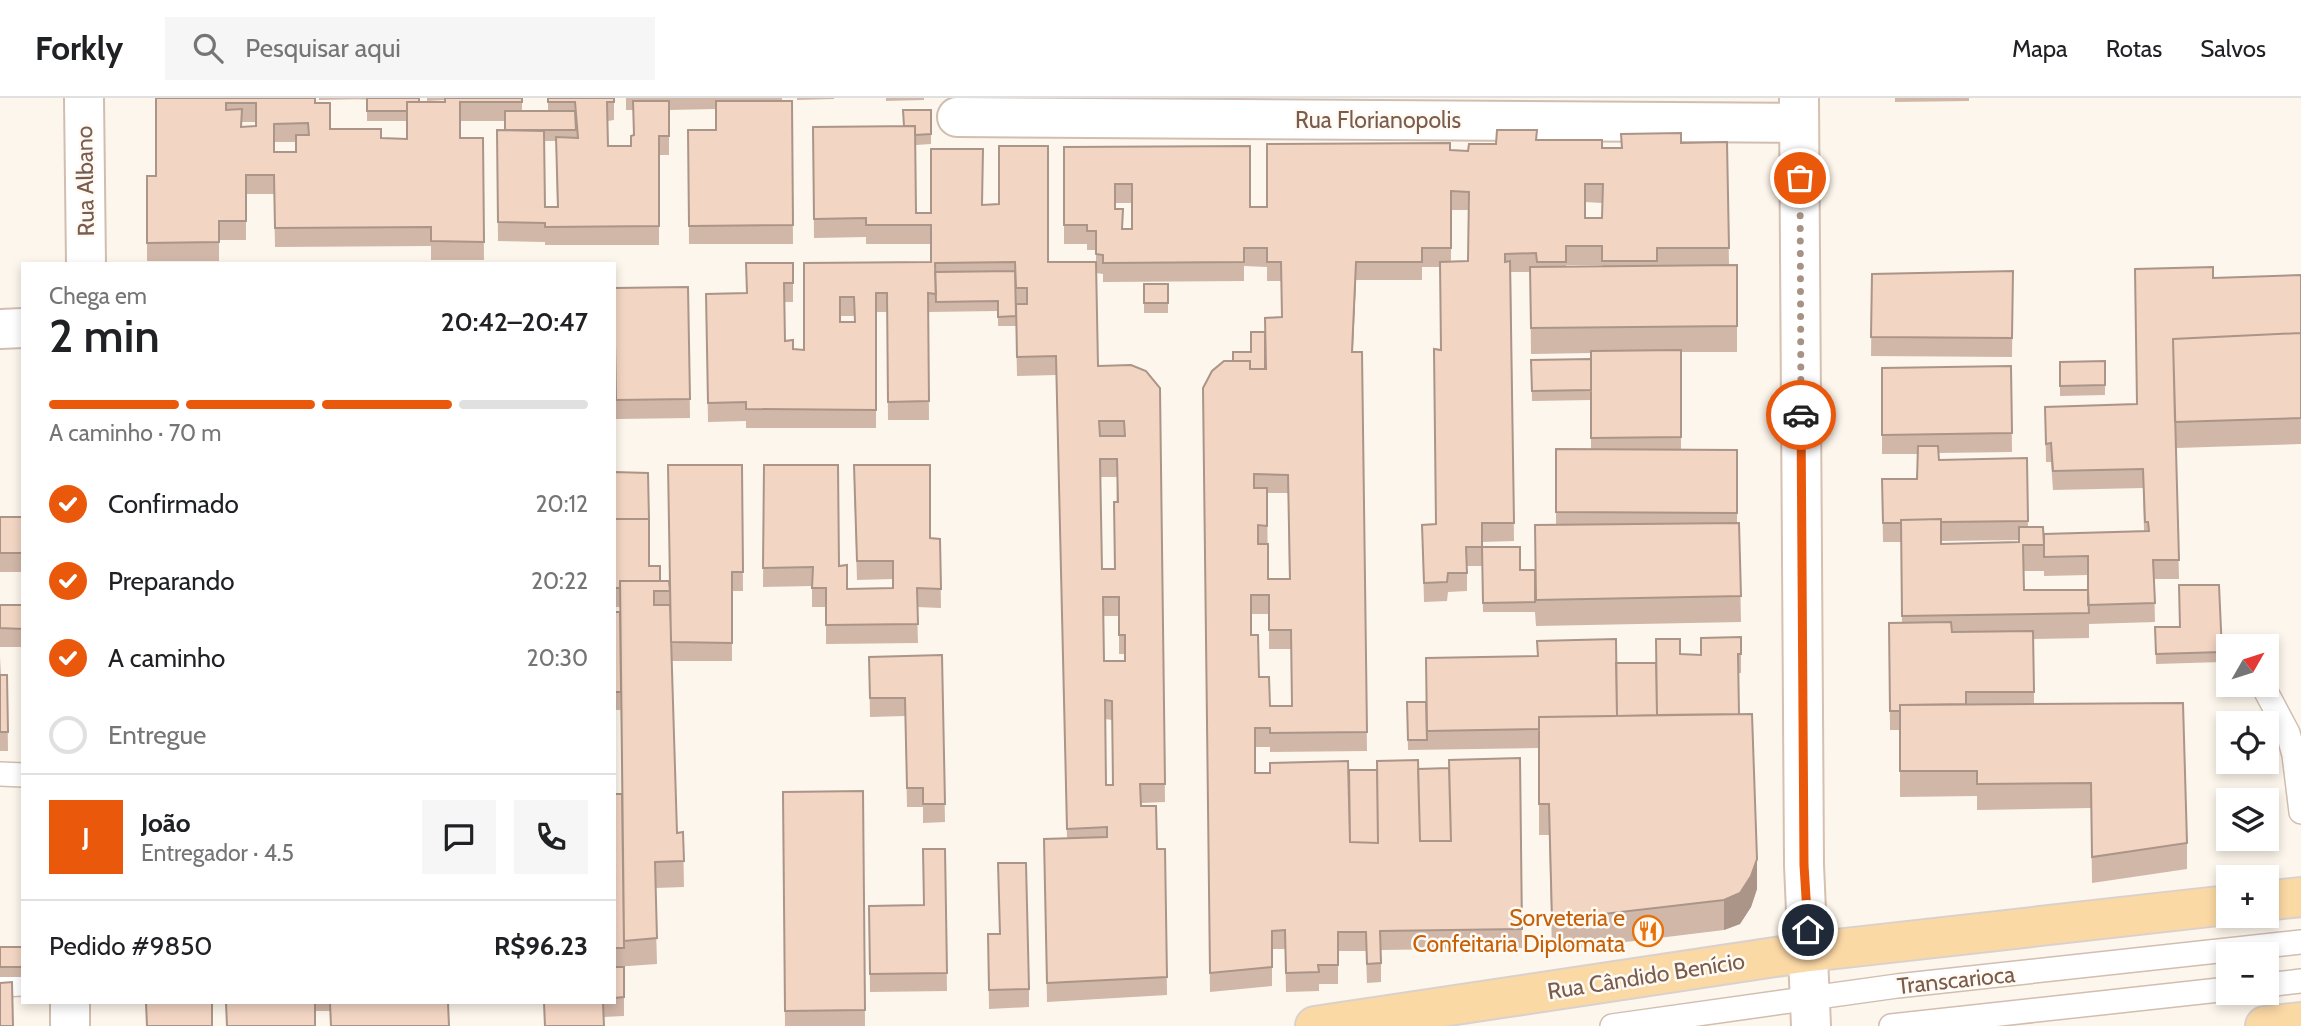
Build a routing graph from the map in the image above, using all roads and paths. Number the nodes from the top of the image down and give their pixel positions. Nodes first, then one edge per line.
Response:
1 (84, 98) edge
2 (1799, 111) edge
3 (957, 117) dead end
4 (86, 262) edge
5 (21, 328) edge
6 (0, 329) edge
7 (2269, 697) edge
8 (0, 774) edge
9 (21, 775) edge
10 (2301, 812) edge
11 (2301, 897) edge
12 (2279, 900) edge
13 (2216, 906) edge
14 (2301, 942) edge
15 (1809, 952) junction
16 (2301, 981) edge
17 (21, 984) edge
18 (2279, 984) edge
19 (0, 985) edge
20 (2216, 990) edge
21 (70, 1004) edge
22 (1811, 1012) edge
23 (2301, 1022) edge
24 (70, 1026) edge
25 (1315, 1026) edge
26 (1612, 1026) edge
27 (1891, 1026) edge
28 (2264, 1026) edge

1 - 4 street, Rua Albano
2 - 3 street, Rua Florianopolis
2 - 15 street
5 - 6 street
7 - 10 lane
8 - 9 lane
11 - 12 main road
13 - 15 main road, Rua Cândido Benício
14 - 22 lane, Transcarioca
15 - 22 street
15 - 25 main road, Rua Cândido Benício
16 - 18 lane
17 - 19 lane
20 - 27 lane, Transcarioca
21 - 24 street
22 - 26 lane, Transcarioca
23 - 28 main road

